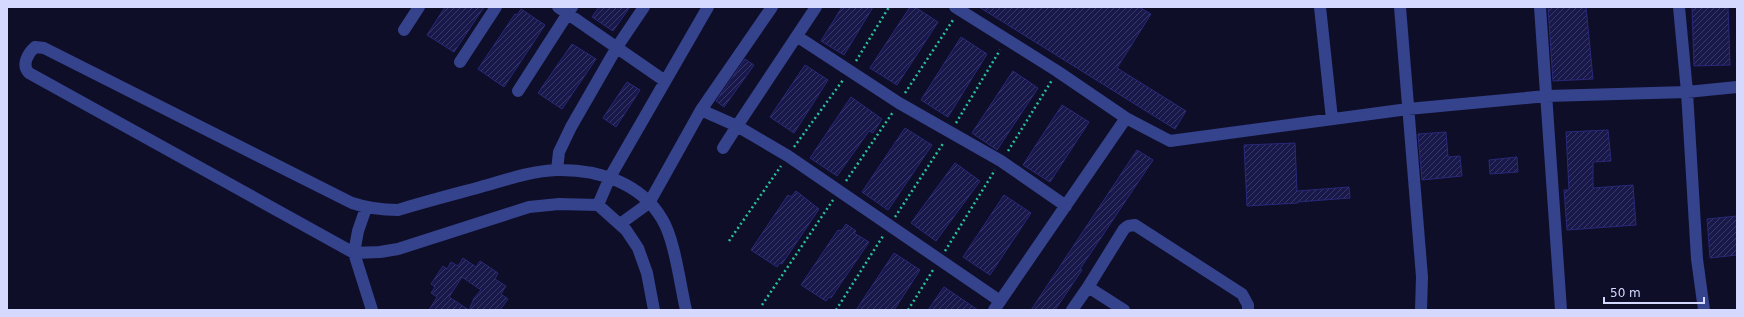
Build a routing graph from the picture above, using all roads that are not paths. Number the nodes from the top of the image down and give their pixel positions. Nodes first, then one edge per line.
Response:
1 (419, 7) edge
2 (496, 7) edge
3 (644, 7) edge
4 (708, 7) edge
5 (772, 7) edge
6 (816, 7) edge
7 (1320, 7) edge
8 (1400, 7) edge
9 (1540, 7) edge
10 (1679, 7) edge
11 (958, 8) edge
12 (566, 9) edge
13 (404, 30) dead end
14 (798, 37) junction
15 (617, 47) junction
16 (460, 62) dead end
17 (665, 81) junction
18 (1737, 87) edge
19 (518, 91) dead end
20 (1687, 92) junction
21 (1547, 96) junction
22 (1408, 109) junction
23 (701, 110) junction
24 (1126, 118) junction
25 (1332, 119) junction
26 (737, 126) junction
27 (724, 148) dead end
28 (557, 170) junction
29 (610, 177) junction
30 (648, 203) junction
31 (598, 205) junction
32 (1066, 206) junction
33 (366, 208) junction
34 (620, 224) junction
35 (354, 253) junction
36 (1088, 287) junction
37 (997, 305) edge
38 (372, 310) edge
39 (654, 310) edge
40 (686, 310) edge
41 (1072, 310) edge
42 (1124, 310) edge
43 (1248, 310) edge
44 (1421, 310) edge
45 (1561, 310) edge
46 (1704, 310) edge

1 - 13 street
2 - 16 street
3 - 15 street
4 - 17 street
5 - 23 street
6 - 14 street
7 - 25 street
8 - 22 street
9 - 21 street
10 - 20 street
11 - 24 street
12 - 15 street
12 - 19 street
14 - 26 street
14 - 32 street
15 - 17 street
15 - 28 street
17 - 29 street
18 - 20 street
20 - 21 street
20 - 46 street
21 - 22 street
21 - 45 street
22 - 25 street
22 - 44 street
23 - 26 street
23 - 30 street
24 - 25 street
24 - 32 street
26 - 27 street
26 - 37 street
28 - 29 street
28 - 33 street
29 - 30 street
29 - 31 street
30 - 34 street
30 - 40 street
31 - 34 street
31 - 35 street
32 - 37 street
33 - 35 street
33 - 35 street
34 - 39 street
35 - 38 street
36 - 41 street
36 - 42 street
36 - 43 street

